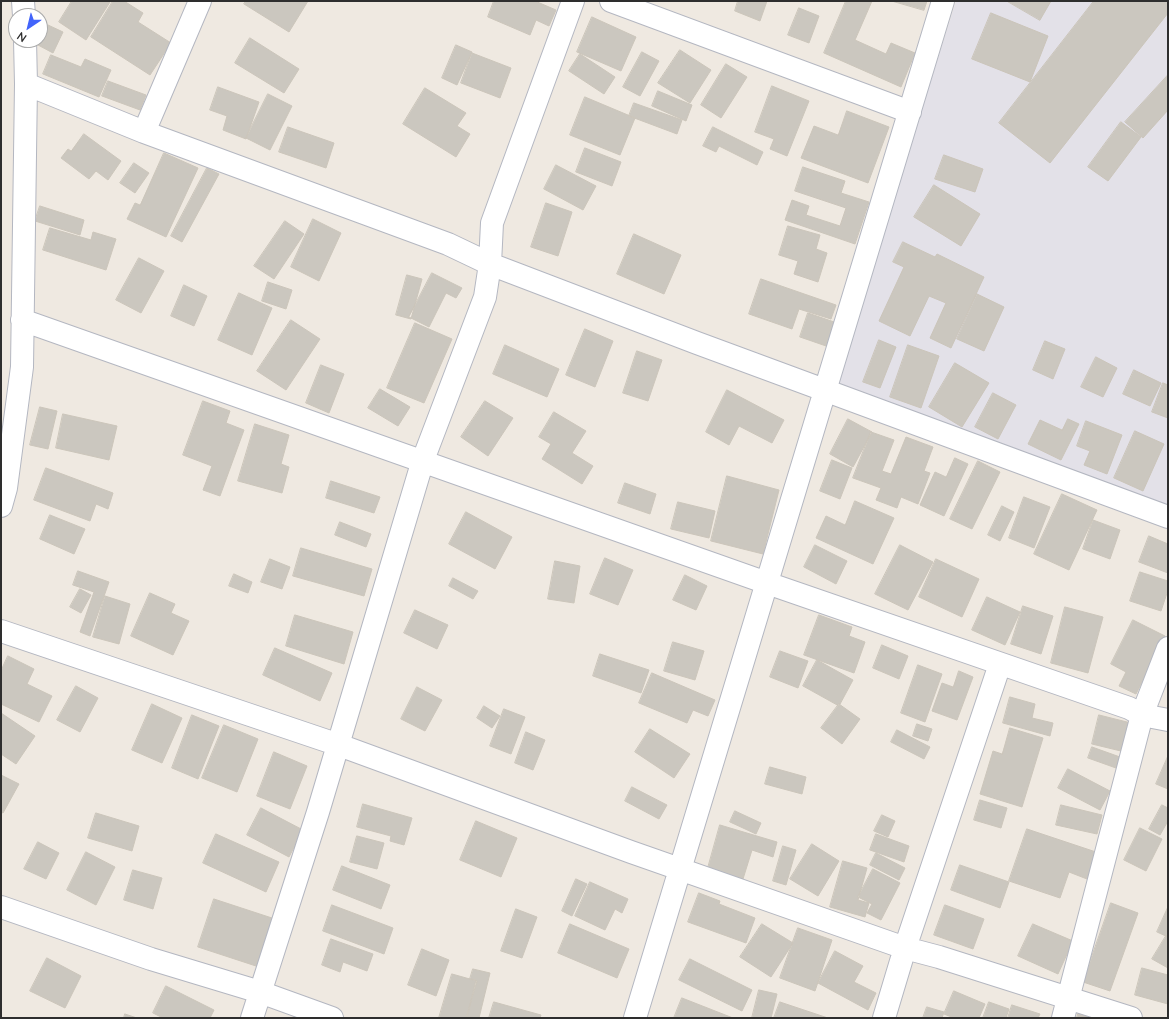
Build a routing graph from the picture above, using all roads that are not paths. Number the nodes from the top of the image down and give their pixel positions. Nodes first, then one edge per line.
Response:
1 (200, 1) edge
2 (573, 1) edge
3 (611, 1) edge
4 (943, 1) edge
5 (24, 48) edge
6 (26, 84) junction
7 (910, 112) junction
8 (144, 132) junction
9 (490, 264) junction
10 (22, 320) junction
11 (826, 391) junction
12 (422, 460) junction
13 (1, 506) edge
14 (1168, 517) edge
15 (767, 583) junction
16 (1, 631) edge
17 (1168, 648) edge
18 (1000, 664) junction
19 (1142, 715) junction
20 (1168, 720) edge
21 (339, 745) junction
22 (680, 869) junction
23 (1, 907) edge
24 (905, 948) junction
25 (260, 992) junction
26 (1066, 1008) edge
27 (252, 1018) edge
28 (332, 1018) edge
29 (635, 1018) edge
30 (884, 1018) edge
31 (1131, 1018) edge

1 - 8 street
2 - 9 street
3 - 7 street
4 - 7 street
5 - 6 street
6 - 8 street
6 - 10 street
7 - 11 street
8 - 9 street
9 - 11 street
9 - 12 street
10 - 12 street
10 - 13 street
11 - 14 street
11 - 15 street
12 - 15 street
12 - 21 street
15 - 18 street
15 - 22 street
16 - 21 street
17 - 19 street
18 - 19 street
18 - 24 street
19 - 20 street
19 - 26 street
21 - 22 street
21 - 25 street
22 - 24 street
22 - 29 street
23 - 25 street
24 - 26 street
24 - 30 street
25 - 27 street
25 - 28 street
26 - 31 street

